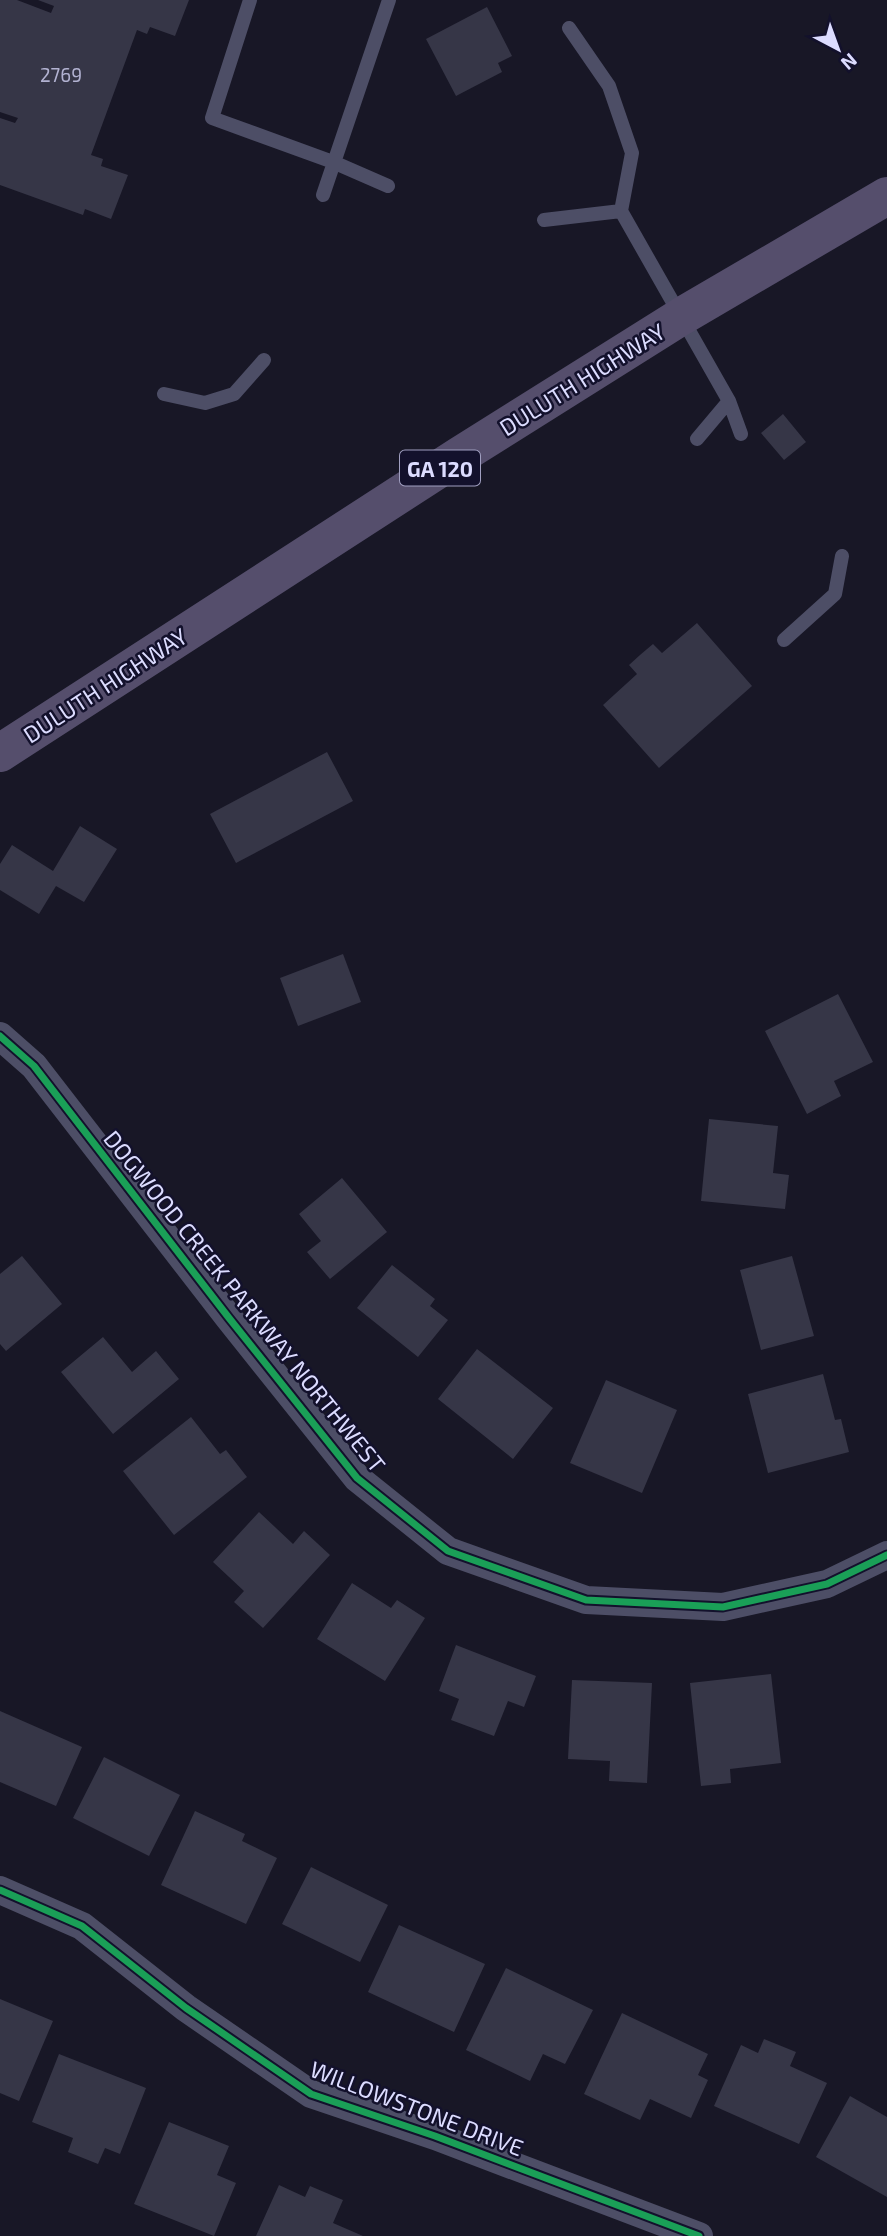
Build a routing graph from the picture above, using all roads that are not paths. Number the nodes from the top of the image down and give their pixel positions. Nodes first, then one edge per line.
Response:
1 (250, 0) edge
2 (388, 0) edge
3 (569, 29) dead end
4 (333, 162) junction
5 (388, 186) dead end
6 (323, 195) dead end
7 (887, 196) edge
8 (621, 211) junction
9 (544, 220) dead end
10 (682, 316) junction
11 (264, 360) dead end
12 (164, 394) dead end
13 (729, 401) junction
14 (741, 434) dead end
15 (697, 439) dead end
16 (842, 556) dead end
17 (784, 640) dead end
18 (0, 753) edge
19 (0, 1036) edge
20 (887, 1555) edge
21 (0, 1890) edge
22 (699, 2236) edge

1 - 4 lane
2 - 4 lane
3 - 8 lane
4 - 5 lane
4 - 6 lane
7 - 10 main road, DULUTH HIGHWAY / GA 120
8 - 9 lane
8 - 10 lane
10 - 13 lane
10 - 18 main road, DULUTH HIGHWAY / GA 120
11 - 12 lane
13 - 14 lane
13 - 15 lane
16 - 17 lane
19 - 20 street, DOGWOOD CREEK PARKWAY NORTHWEST
21 - 22 street, WILLOWSTONE DRIVE

